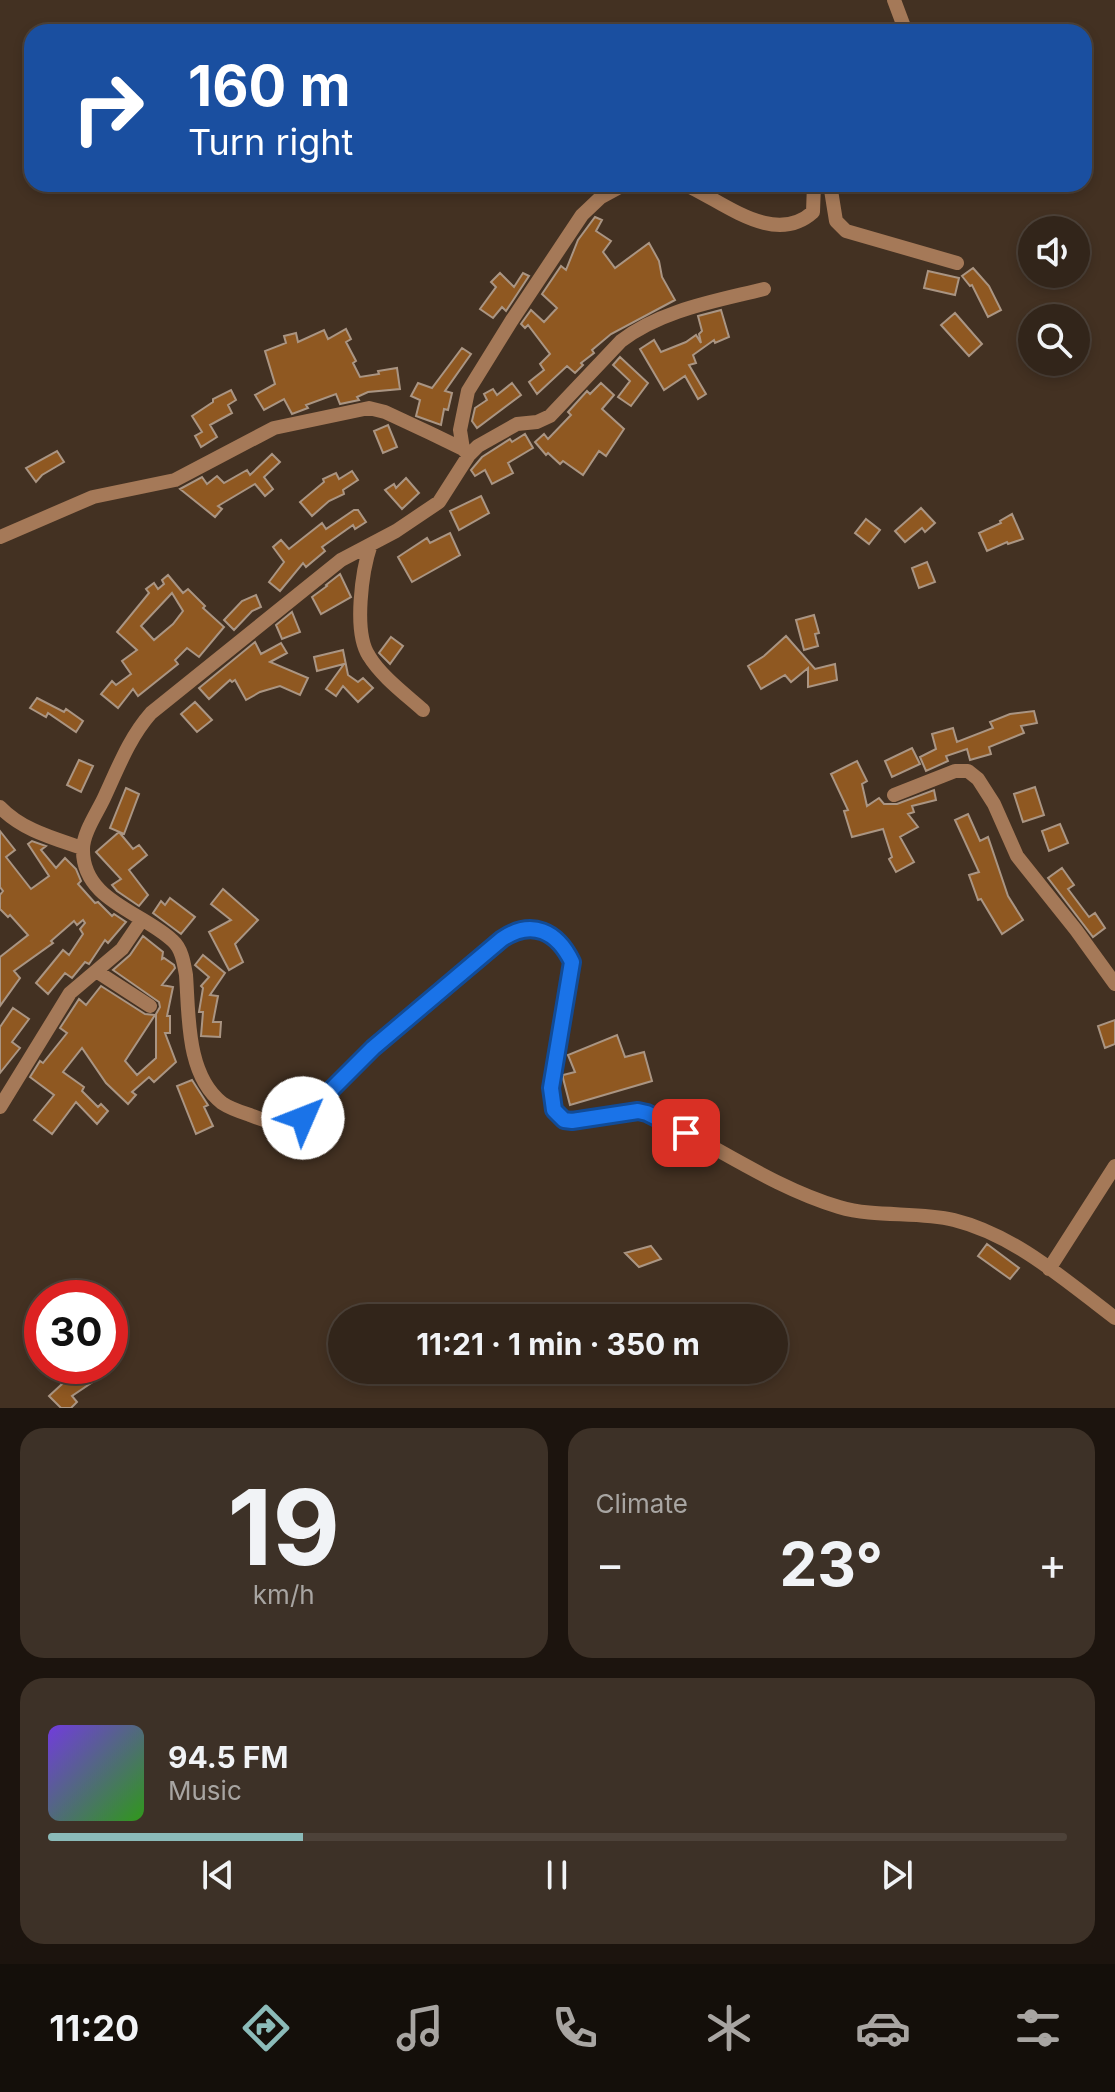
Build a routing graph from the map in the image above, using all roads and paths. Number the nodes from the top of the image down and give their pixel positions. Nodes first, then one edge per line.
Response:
1 (894, 0) edge
2 (903, 24) edge
3 (610, 192) edge
4 (699, 192) edge
5 (814, 192) edge
6 (831, 192) edge
7 (957, 263) dead end
8 (764, 289) dead end
9 (466, 452) junction
10 (0, 537) edge
11 (371, 544) junction
12 (423, 710) dead end
13 (894, 795) dead end
14 (0, 807) edge
15 (82, 848) junction
16 (141, 921) junction
17 (96, 971) junction
18 (1115, 984) edge
19 (150, 1006) dead end
20 (0, 1107) edge
21 (1115, 1166) edge
22 (1049, 1269) junction
23 (1115, 1318) edge

1 - 2 street
3 - 9 street
4 - 5 street
6 - 7 street
8 - 9 street
9 - 10 street
9 - 11 street
11 - 12 street
11 - 15 street
13 - 18 street
14 - 15 street
15 - 16 street
16 - 17 street
16 - 22 street
17 - 19 street
17 - 20 street
21 - 22 street
22 - 23 street

